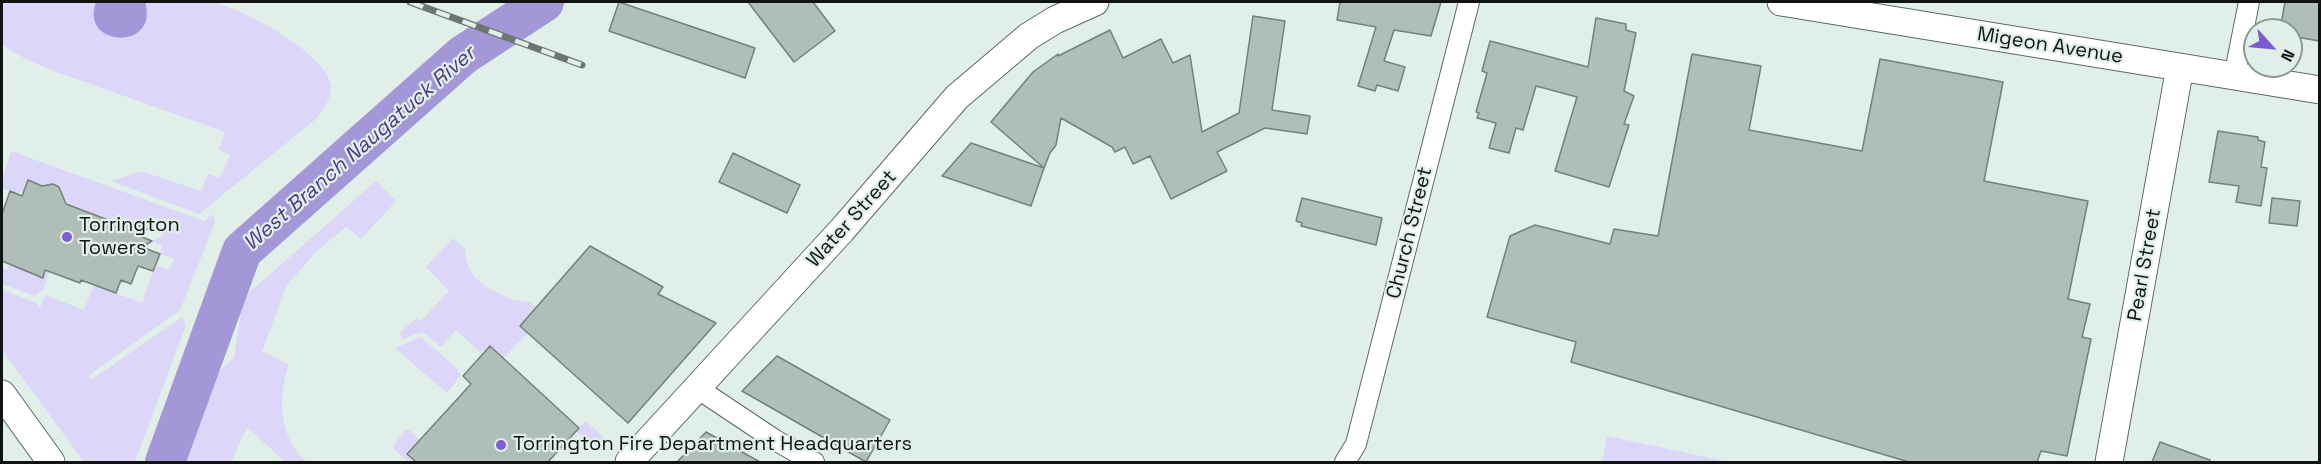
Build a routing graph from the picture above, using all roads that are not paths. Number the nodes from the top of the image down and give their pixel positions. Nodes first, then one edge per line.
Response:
1 (1095, 2) edge
2 (1469, 2) edge
3 (1781, 2) edge
4 (2249, 2) edge
5 (2180, 67) junction
6 (2234, 77) junction
7 (2319, 90) edge
8 (697, 388) junction
9 (2, 394) edge
10 (44, 460) edge
11 (629, 462) edge
12 (814, 462) edge
13 (1345, 462) edge
14 (2109, 462) edge

1 - 8 main road, Water Street
2 - 13 street, Church Street
3 - 5 main road, Migeon Avenue
4 - 6 street
5 - 6 main road, Migeon Avenue
5 - 14 main road, Pearl Street
6 - 7 main road, Migeon Avenue
8 - 11 main road, Water Street
8 - 12 street
9 - 10 main road

